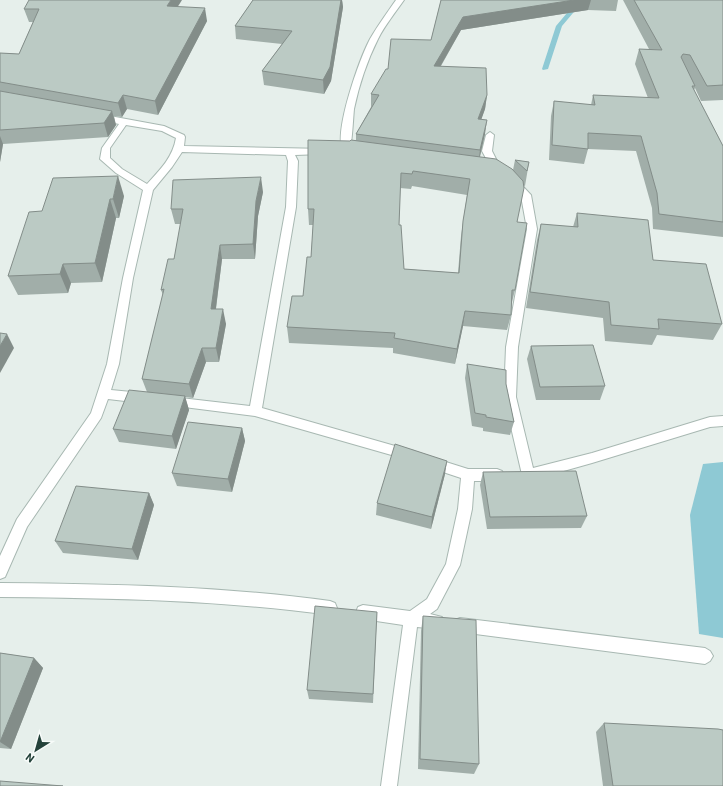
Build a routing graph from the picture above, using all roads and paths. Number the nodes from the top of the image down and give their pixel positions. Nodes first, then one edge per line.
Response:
1 (400, 0) edge
2 (88, 115) edge
3 (124, 122) junction
4 (490, 135) dead end
5 (179, 149) junction
6 (289, 152) junction
7 (482, 169) edge
8 (497, 171) junction
9 (148, 189) junction
10 (104, 394) junction
11 (255, 412) junction
12 (723, 421) edge
13 (468, 475) junction
14 (528, 475) junction
15 (0, 572) edge
16 (0, 590) edge
17 (411, 619) junction
18 (704, 656) dead end
19 (389, 786) edge

1 - 6 street
2 - 3 street
3 - 5 street
3 - 9 street
4 - 8 street
5 - 6 street
5 - 9 street
6 - 11 street
7 - 8 street
8 - 14 street
9 - 10 street
10 - 11 street
10 - 15 street
11 - 13 street
12 - 14 street
13 - 14 street
13 - 17 street
16 - 17 street
17 - 18 street
17 - 19 street

